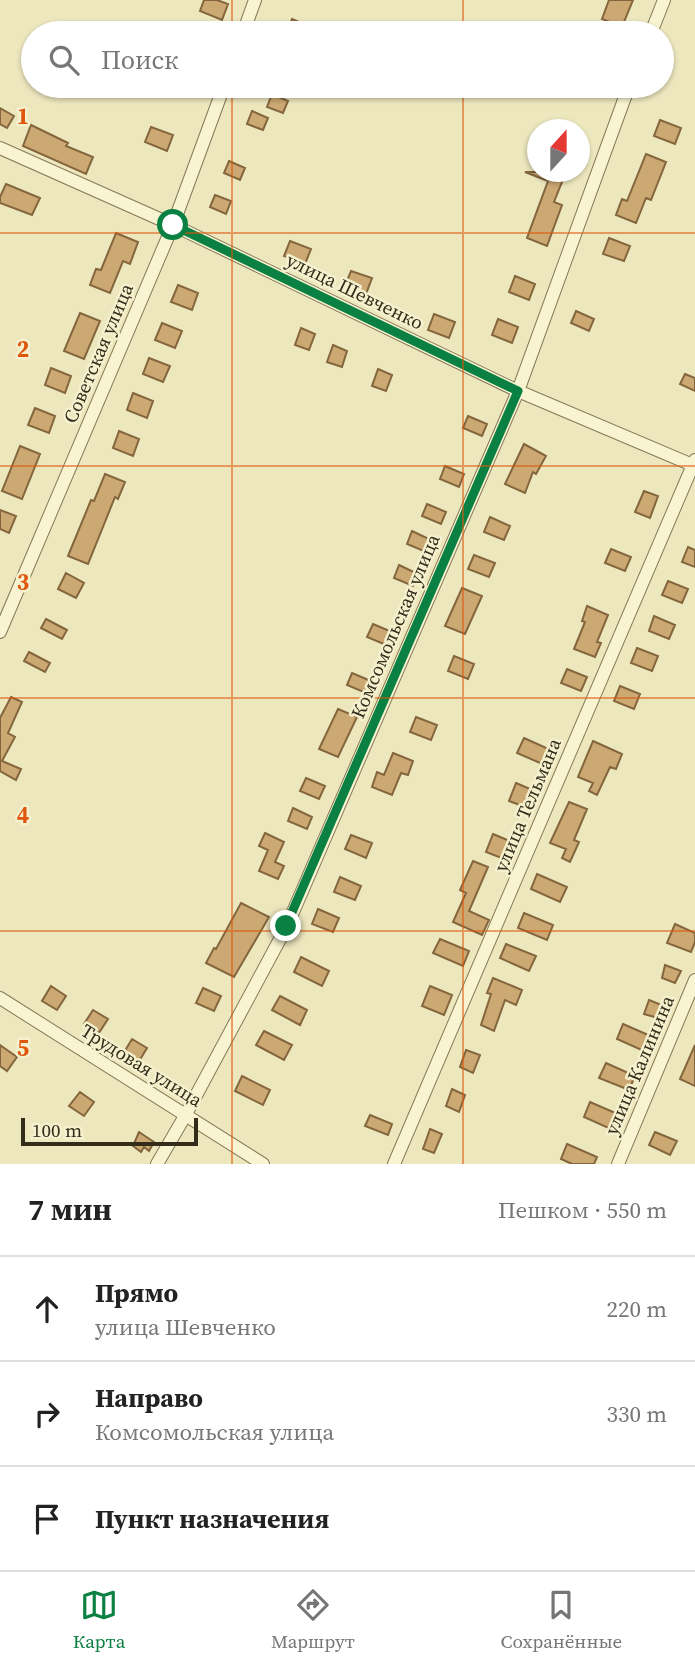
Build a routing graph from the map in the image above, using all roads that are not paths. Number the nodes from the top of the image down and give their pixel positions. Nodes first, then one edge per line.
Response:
1 (255, 0) edge
2 (664, 0) edge
3 (247, 21) edge
4 (656, 21) edge
5 (220, 98) edge
6 (625, 98) edge
7 (0, 148) edge
8 (173, 225) junction
9 (518, 391) junction
10 (694, 464) edge
11 (0, 632) edge
12 (695, 980) edge
13 (0, 998) edge
14 (185, 1116) junction
15 (157, 1164) edge
16 (263, 1164) edge
17 (394, 1164) edge
18 (618, 1164) edge

1 - 3 street
2 - 4 street
5 - 8 street, Советская улица
6 - 9 street, Комсомольская улица
7 - 8 street, улица Шевченко
8 - 9 street, улица Шевченко
8 - 11 street, Советская улица
9 - 10 street, улица Шевченко
9 - 14 street, Комсомольская улица
10 - 17 street, улица Тельмана
12 - 18 street, улица Калинина
13 - 14 street, Трудовая улица
14 - 15 street, Комсомольская улица
14 - 16 street, Трудовая улица

